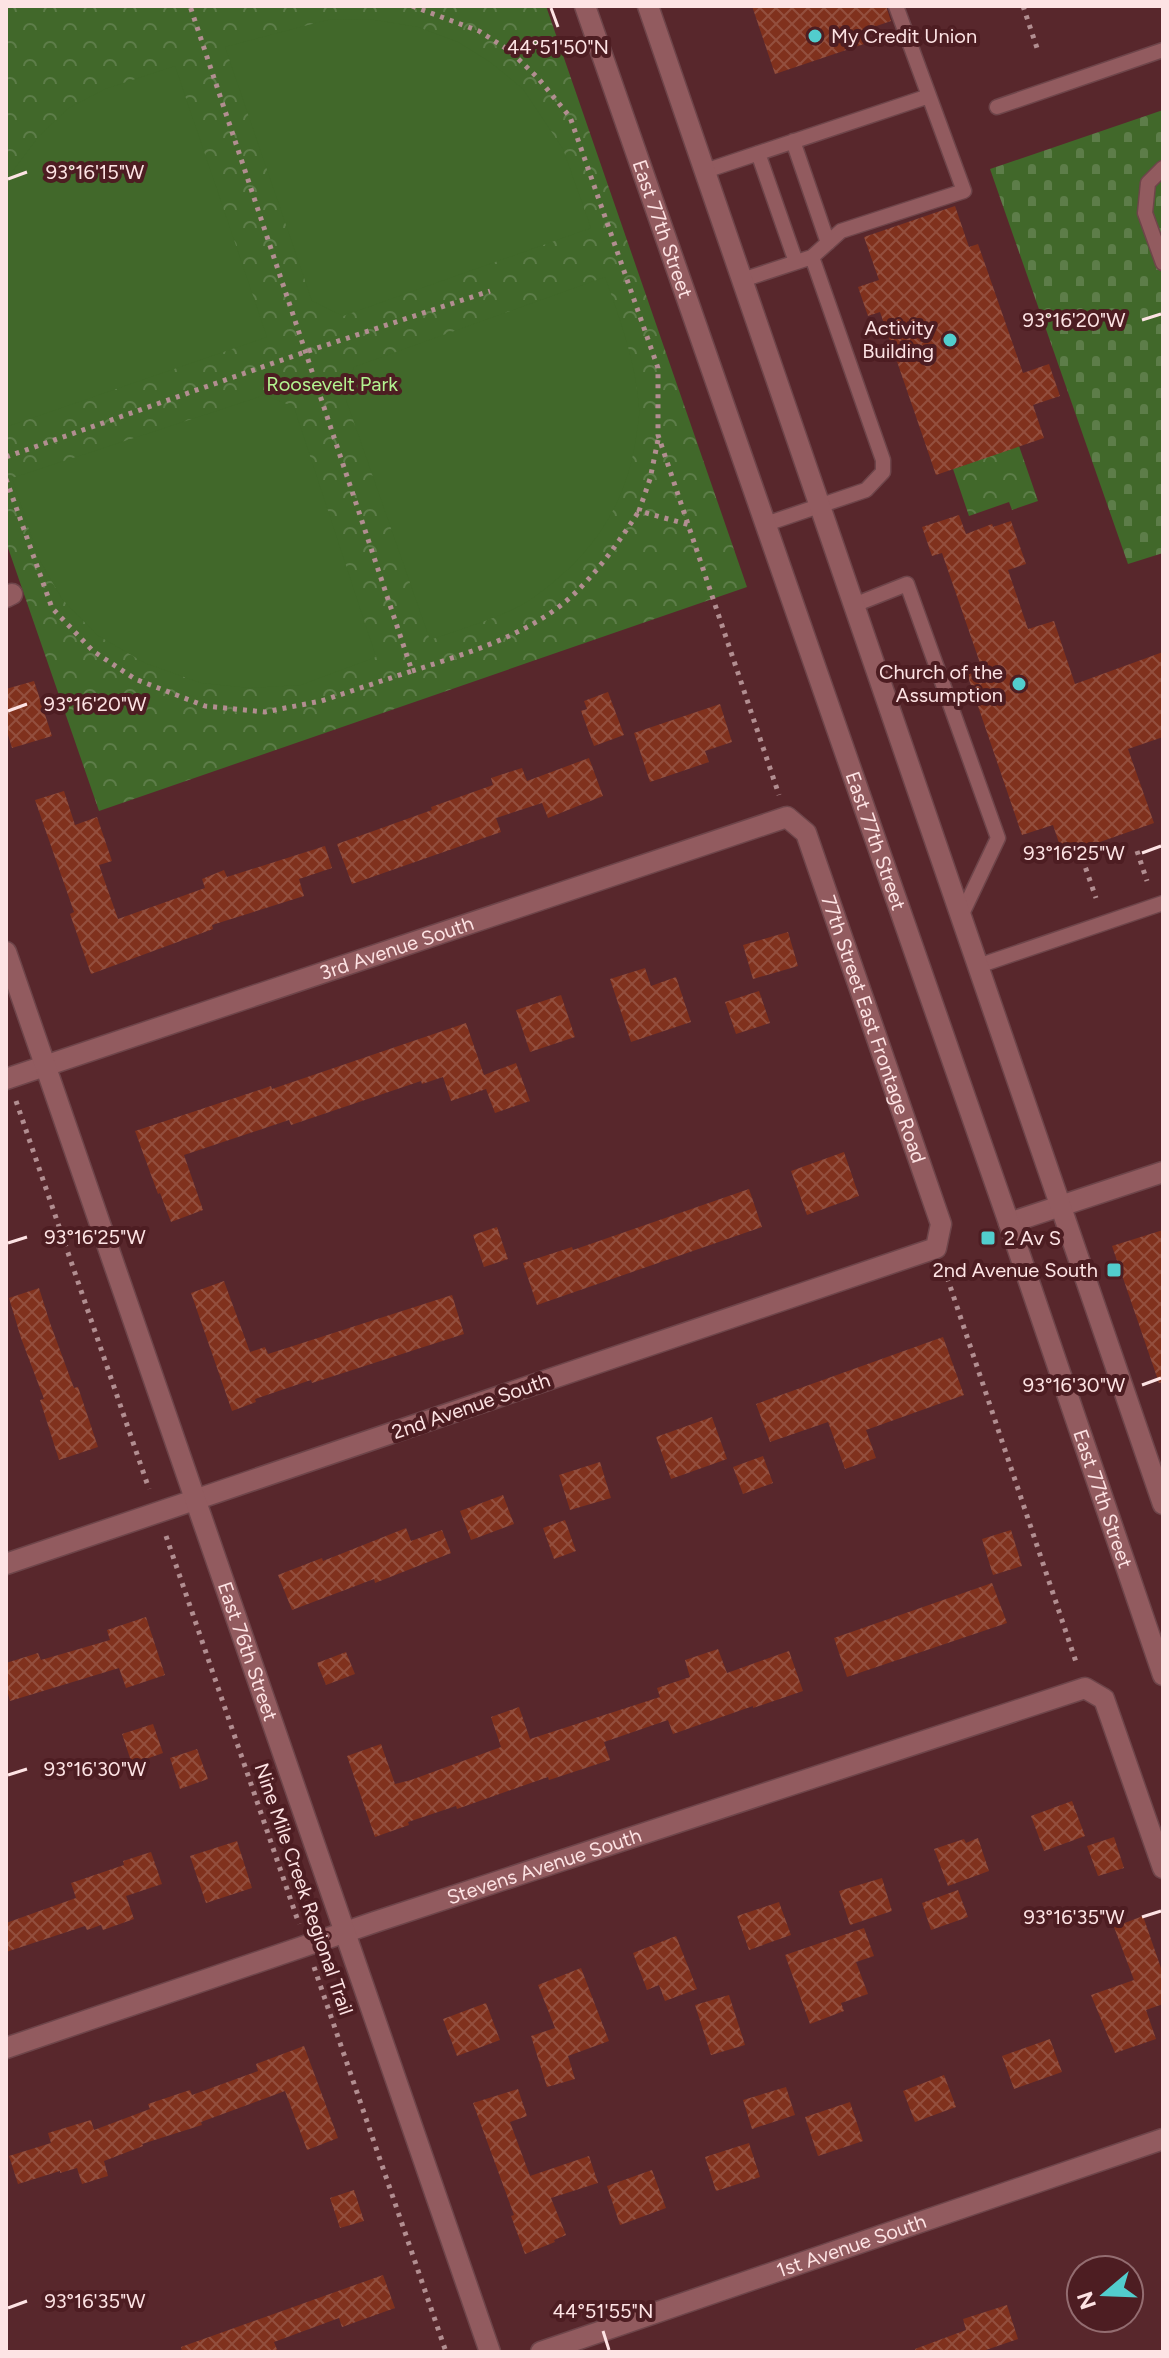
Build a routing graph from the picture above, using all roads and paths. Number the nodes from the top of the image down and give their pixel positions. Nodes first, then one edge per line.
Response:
1 (190, 6) edge
2 (412, 6) edge
3 (585, 6) edge
4 (648, 6) edge
5 (896, 6) edge
6 (1023, 6) edge
7 (1037, 48) dead end
8 (1163, 50) edge
9 (929, 96) junction
10 (997, 107) dead end
11 (793, 141) junction
12 (758, 153) junction
13 (1163, 168) edge
14 (705, 171) junction
15 (828, 243) junction
16 (812, 257) junction
17 (796, 262) junction
18 (1163, 263) edge
19 (742, 280) junction
20 (490, 291) dead end
21 (305, 352) junction
22 (658, 435) junction
23 (6, 457) edge
24 (6, 479) edge
25 (820, 507) junction
26 (639, 511) junction
27 (766, 524) junction
28 (690, 525) junction
29 (854, 605) junction
30 (412, 671) junction
31 (787, 817) junction
32 (1079, 849) dead end
33 (1137, 851) dead end
34 (1147, 881) dead end
35 (1096, 898) dead end
36 (1163, 903) edge
37 (961, 916) junction
38 (6, 952) edge
39 (978, 966) junction
40 (47, 1065) junction
41 (7, 1079) edge
42 (1163, 1172) edge
43 (1060, 1205) junction
44 (1009, 1223) junction
45 (936, 1248) junction
46 (196, 1499) junction
47 (1163, 1504) edge
48 (157, 1512) junction
49 (6, 1564) edge
50 (1163, 1675) edge
51 (1085, 1688) junction
52 (1163, 1868) edge
53 (345, 1932) junction
54 (306, 1945) junction
55 (6, 2048) edge
56 (1163, 2139) edge
57 (446, 2352) edge
58 (490, 2352) edge
59 (541, 2352) edge

1 - 21 path
2 - 22 path
3 - 27 street, East 77th Street
4 - 14 street
5 - 9 lane
6 - 7 path
8 - 10 lane
9 - 11 lane
9 - 15 lane
11 - 12 lane
11 - 15 lane
12 - 14 lane
12 - 17 lane
13 - 18 lane
14 - 19 street
15 - 16 lane
16 - 17 lane
16 - 25 lane
17 - 19 lane
19 - 25 street
20 - 21 path
21 - 23 path
21 - 30 path
22 - 26 path
22 - 28 path
24 - 30 path
25 - 27 lane
25 - 29 street
26 - 28 path
26 - 30 path
27 - 44 street, East 77th Street
28 - 31 path
29 - 37 street
29 - 37 lane
31 - 40 street, 3rd Avenue South
31 - 45 street, 77th Street East Frontage Road
32 - 35 path
33 - 34 path
36 - 39 lane
37 - 39 street
38 - 40 street, East 76th Street
39 - 43 street
40 - 41 street, 3rd Avenue South
40 - 46 street, East 76th Street
41 - 48 path, Nine Mile Creek Regional Trail
42 - 43 street
43 - 44 street
43 - 47 street
44 - 50 street, East 77th Street
45 - 46 street, 2nd Avenue South
45 - 51 path
46 - 48 street, 2nd Avenue South
46 - 53 street, East 76th Street
48 - 49 street, 2nd Avenue South
48 - 54 path, Nine Mile Creek Regional Trail
51 - 52 street
51 - 53 street, Stevens Avenue South
53 - 54 street, Stevens Avenue South
53 - 58 street, East 76th Street
54 - 55 street, Stevens Avenue South
54 - 57 path, Nine Mile Creek Regional Trail
56 - 59 street, 1st Avenue South

